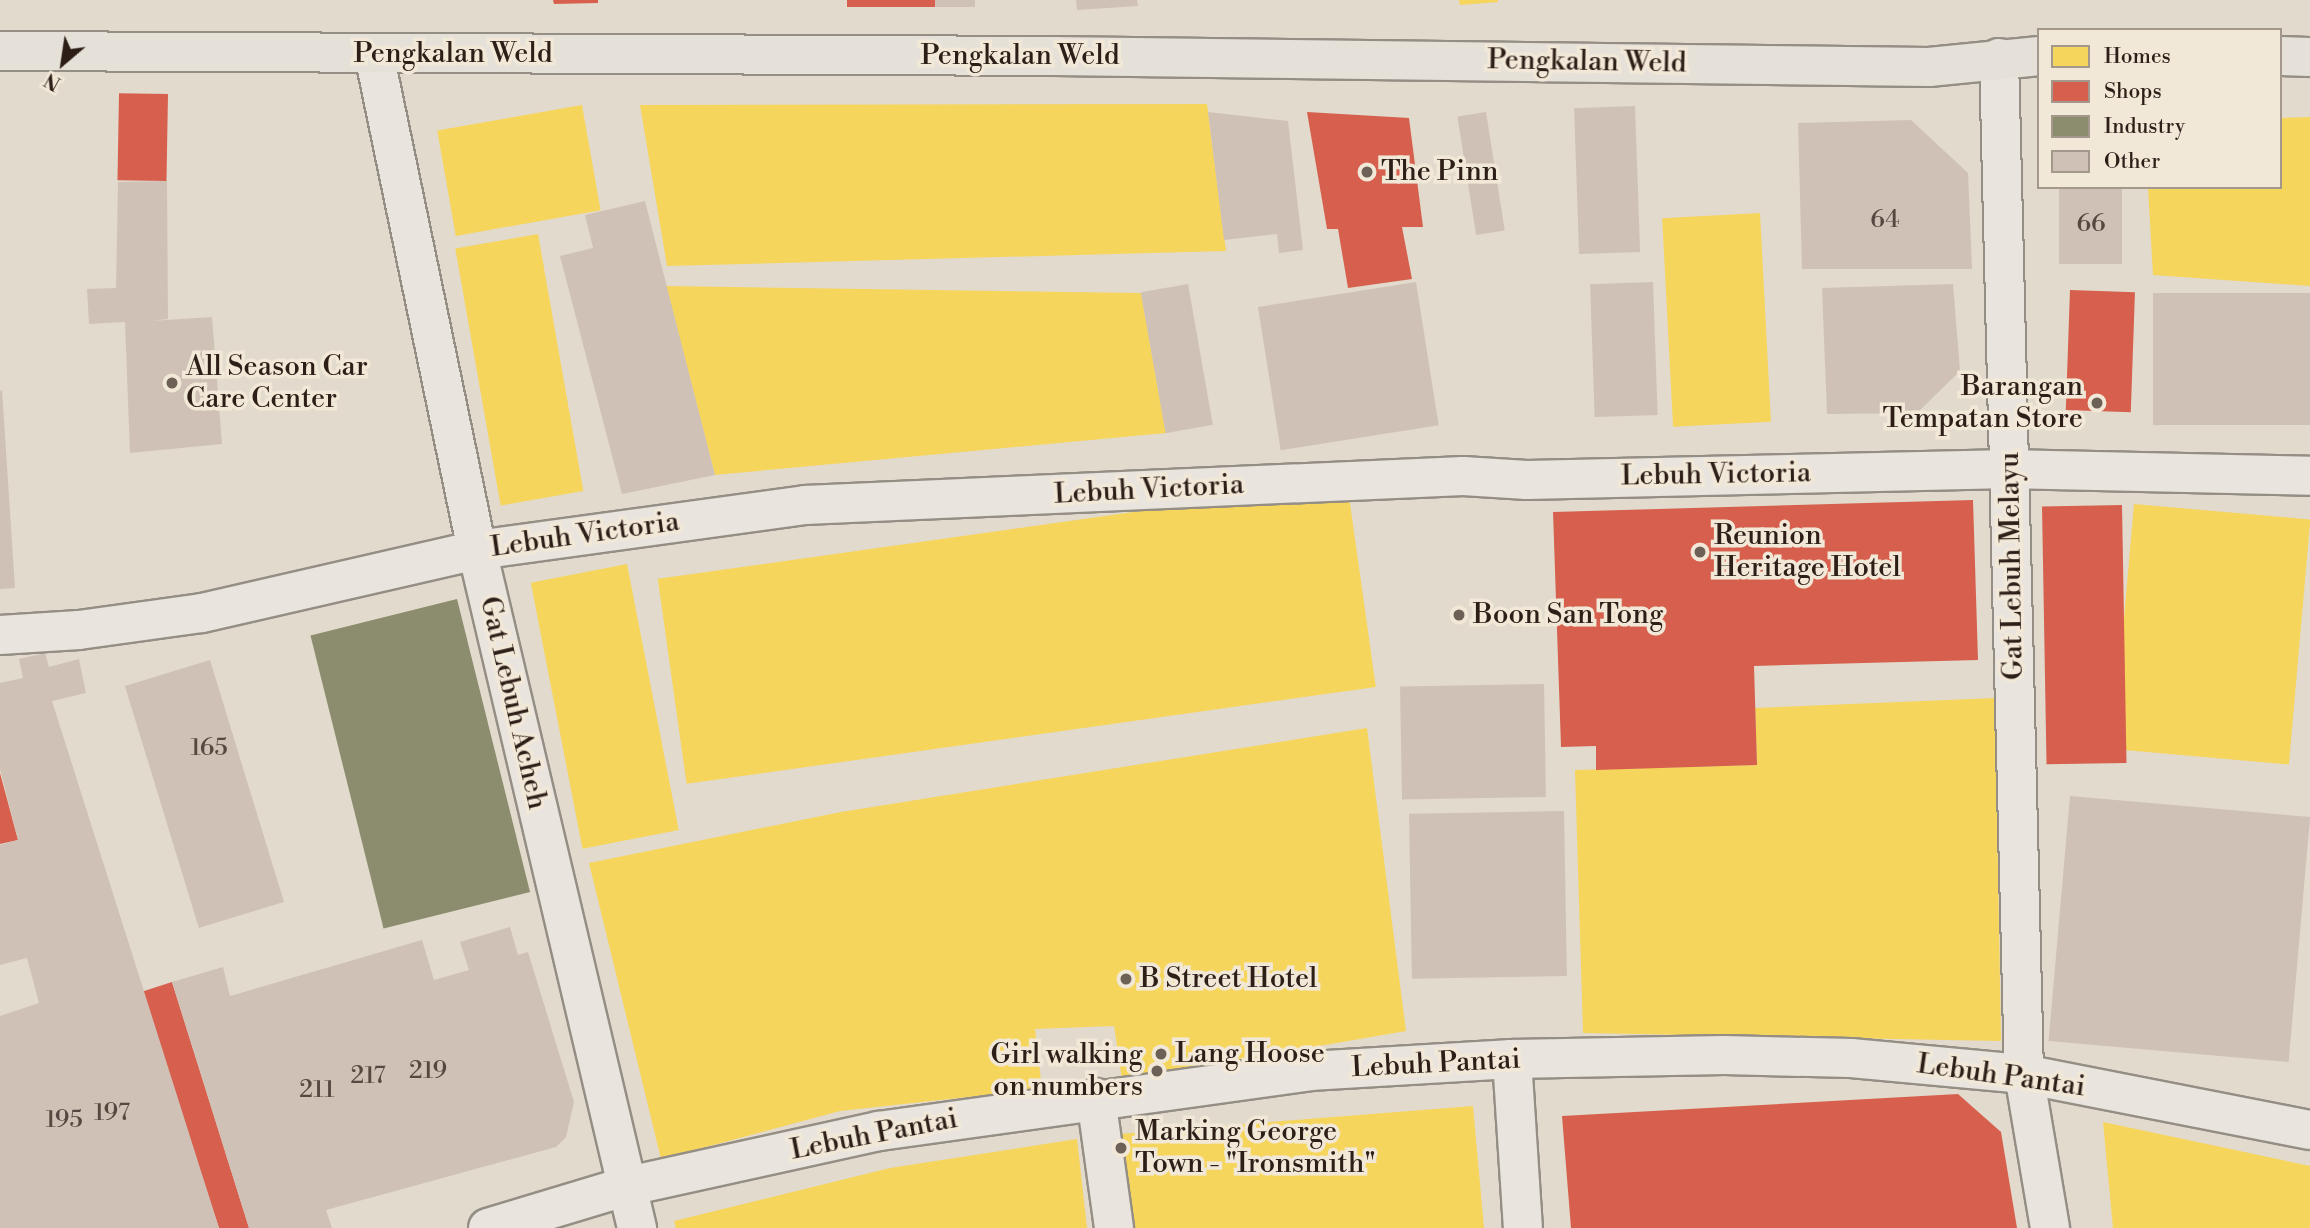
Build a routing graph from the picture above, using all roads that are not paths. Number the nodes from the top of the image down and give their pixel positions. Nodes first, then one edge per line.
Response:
1 (0, 51) edge
2 (374, 54) junction
3 (2037, 56) edge
4 (2282, 56) edge
5 (2310, 57) edge
6 (1999, 58) junction
7 (2010, 469) junction
8 (2310, 476) edge
9 (477, 550) junction
10 (0, 635) edge
11 (1512, 1059) junction
12 (2024, 1074) junction
13 (1096, 1098) junction
14 (2310, 1130) edge
15 (624, 1186) junction
16 (488, 1228) edge
17 (637, 1228) edge
18 (1114, 1228) edge
19 (1523, 1228) edge
20 (2050, 1228) edge

1 - 2 main road, Pengkalan Weld
2 - 6 main road, Pengkalan Weld
2 - 9 street, Gat Lebuh Acheh
3 - 6 main road, Pengkalan Weld
4 - 5 main road
6 - 7 street, Gat Lebuh Melayu
7 - 8 street, Lebuh Victoria
7 - 9 street, Lebuh Victoria
7 - 12 street, Gat Lebuh Melayu
9 - 10 street, Lebuh Victoria
9 - 15 street, Gat Lebuh Acheh
11 - 12 street, Lebuh Pantai
11 - 13 street, Lebuh Pantai
11 - 19 street
12 - 14 street, Lebuh Pantai
12 - 20 street, Gat Lebuh Melayu
13 - 15 street, Lebuh Pantai
13 - 18 street
15 - 16 street, Lebuh Pantai
15 - 17 street, Gat Lebuh Acheh

